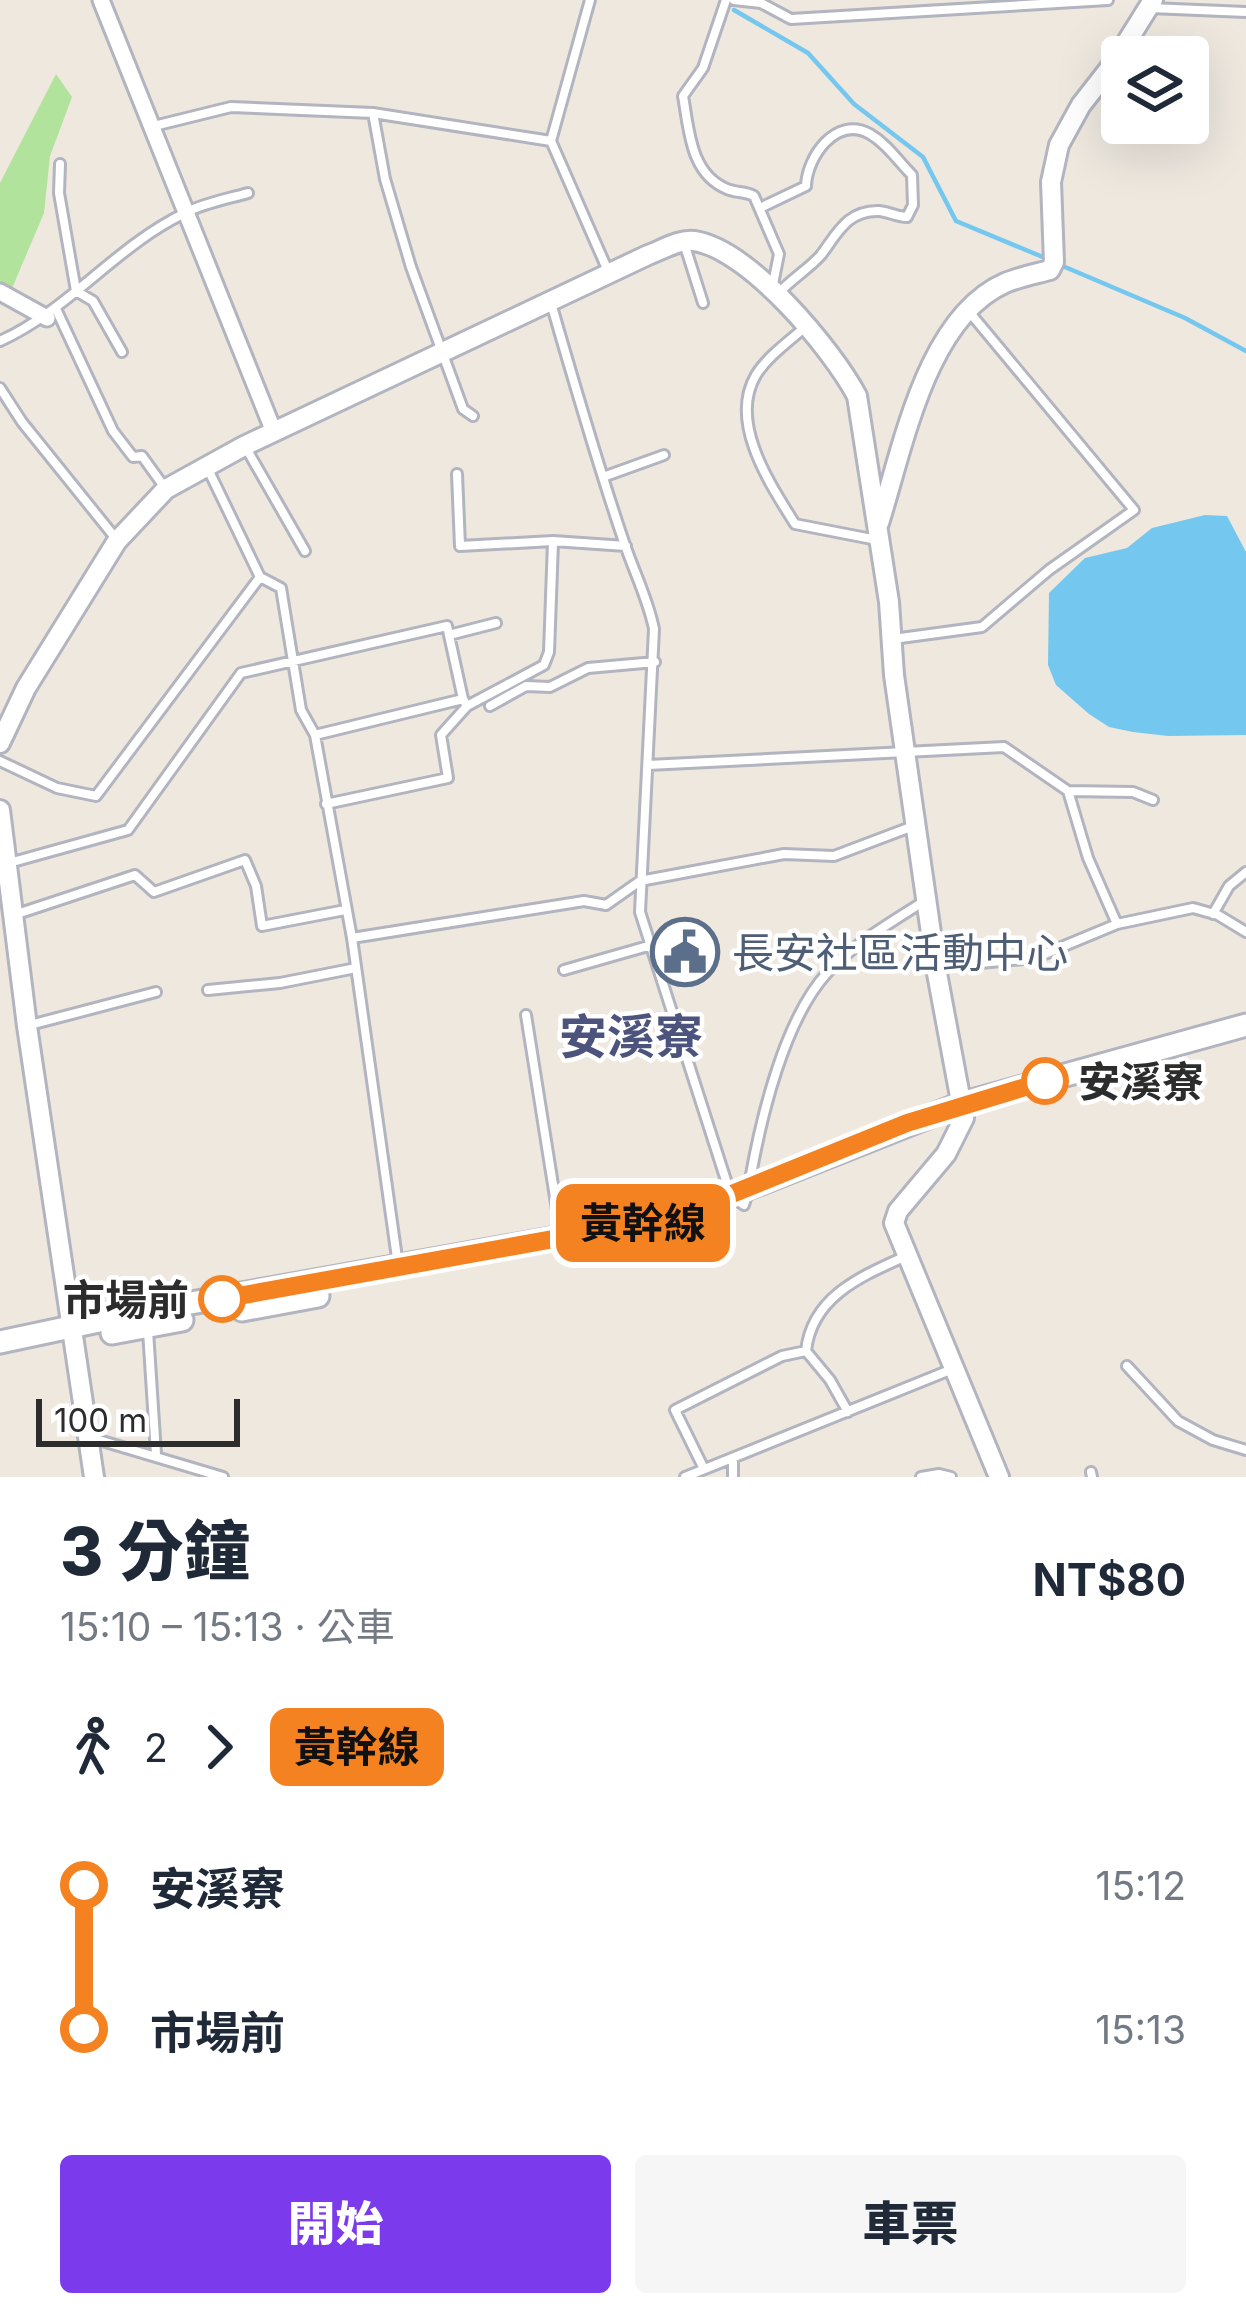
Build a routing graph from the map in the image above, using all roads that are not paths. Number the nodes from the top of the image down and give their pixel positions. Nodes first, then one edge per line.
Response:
1 (100, 0) edge
2 (590, 0) edge
3 (730, 0) edge
4 (1108, 0) edge
5 (1151, 4) edge
6 (1246, 12) edge
7 (373, 112) junction
8 (154, 126) junction
9 (551, 141) junction
10 (61, 164) dead end
11 (248, 193) dead end
12 (760, 208) junction
13 (186, 212) junction
14 (683, 241) junction
15 (609, 276) junction
16 (76, 291) junction
17 (0, 292) edge
18 (774, 293) junction
19 (551, 301) junction
20 (703, 303) dead end
21 (969, 311) junction
22 (52, 313) junction
23 (805, 327) junction
24 (0, 341) edge
25 (122, 352) dead end
26 (445, 353) junction
27 (0, 388) edge
28 (473, 416) dead end
29 (274, 432) junction
30 (244, 446) junction
31 (664, 455) dead end
32 (206, 465) junction
33 (457, 474) dead end
34 (603, 477) junction
35 (166, 489) junction
36 (877, 534) junction
37 (117, 541) junction
38 (553, 542) junction
39 (626, 546) junction
40 (305, 551) dead end
41 (260, 578) junction
42 (496, 622) dead end
43 (449, 634) junction
44 (892, 639) junction
45 (294, 662) junction
46 (655, 662) junction
47 (465, 702) junction
48 (490, 706) dead end
49 (315, 735) junction
50 (0, 742) edge
51 (905, 754) junction
52 (0, 761) edge
53 (648, 765) junction
54 (1068, 791) junction
55 (1154, 800) dead end
56 (326, 804) junction
57 (0, 810) edge
58 (917, 825) junction
59 (6, 864) junction
60 (1246, 872) edge
61 (640, 881) junction
62 (928, 899) junction
63 (345, 910) junction
64 (1214, 914) junction
65 (12, 916) junction
66 (1117, 924) junction
67 (1246, 932) edge
68 (352, 938) junction
69 (648, 946) junction
70 (356, 968) junction
71 (936, 968) junction
72 (564, 970) dead end
73 (208, 990) dead end
74 (156, 992) dead end
75 (526, 1015) dead end
76 (1246, 1025) edge
77 (27, 1026) junction
78 (1246, 1040) edge
79 (963, 1111) junction
80 (741, 1197) junction
81 (561, 1237) junction
82 (906, 1256) junction
83 (398, 1266) junction
84 (147, 1319) junction
85 (71, 1335) junction
86 (0, 1342) edge
87 (806, 1351) junction
88 (0, 1355) edge
89 (1127, 1366) dead end
90 (954, 1368) junction
91 (848, 1412) junction
92 (87, 1437) junction
93 (1246, 1450) edge
94 (156, 1454) junction
95 (733, 1458) junction
96 (704, 1469) junction
97 (94, 1477) edge
98 (223, 1477) edge
99 (685, 1477) edge
100 (733, 1477) edge
101 (921, 1477) edge
102 (951, 1477) edge
103 (999, 1477) edge

1 - 8 street
2 - 9 lane
3 - 4 lane
3 - 12 lane
5 - 6 lane
5 - 21 street
7 - 8 lane
7 - 9 lane
7 - 26 lane
8 - 13 street
9 - 15 lane
10 - 16 lane
11 - 13 lane
12 - 18 lane
12 - 18 lane
13 - 16 lane
13 - 29 street
14 - 15 street
14 - 18 street
14 - 20 lane
15 - 19 street
16 - 22 lane
16 - 25 lane
17 - 22 street
18 - 23 street
19 - 26 street
19 - 34 lane
21 - 36 street
21 - 44 lane
22 - 24 lane
22 - 35 lane
23 - 36 street
23 - 36 lane
26 - 28 lane
26 - 29 street
27 - 37 lane
29 - 30 street
30 - 32 street
30 - 40 lane
31 - 34 lane
32 - 35 street
32 - 41 lane
33 - 38 lane
34 - 39 lane
35 - 37 street
36 - 44 street
37 - 50 street
38 - 39 lane
38 - 47 lane
39 - 46 lane
41 - 45 lane
41 - 52 lane
42 - 43 lane
43 - 45 lane
43 - 47 lane
44 - 51 street
45 - 49 lane
45 - 59 lane
46 - 48 lane
46 - 53 lane
47 - 49 lane
47 - 56 lane
49 - 56 lane
51 - 53 lane
51 - 54 lane
51 - 58 street
53 - 61 lane
54 - 55 lane
54 - 66 lane
56 - 63 lane
57 - 59 street
58 - 61 lane
58 - 62 street
59 - 65 street
60 - 64 lane
61 - 68 lane
61 - 69 lane
62 - 71 street
62 - 80 lane
63 - 65 lane
63 - 68 lane
64 - 66 lane
64 - 67 lane
65 - 77 street
66 - 71 lane
68 - 70 lane
69 - 72 lane
69 - 80 lane
70 - 73 lane
70 - 83 lane
71 - 79 street
74 - 77 lane
75 - 81 lane
76 - 79 main road
77 - 85 street
78 - 79 main road
79 - 80 main road
79 - 82 street
80 - 81 main road
80 - 84 main road
81 - 83 main road
82 - 87 lane
82 - 90 street
83 - 84 main road
84 - 85 main road
84 - 94 lane
85 - 86 main road
85 - 88 main road
85 - 92 street
87 - 91 lane
87 - 96 lane
89 - 93 lane
90 - 91 lane
90 - 103 street
91 - 95 lane
92 - 94 lane
92 - 97 street
94 - 98 lane
95 - 96 lane
95 - 100 lane
96 - 99 lane
101 - 102 lane

